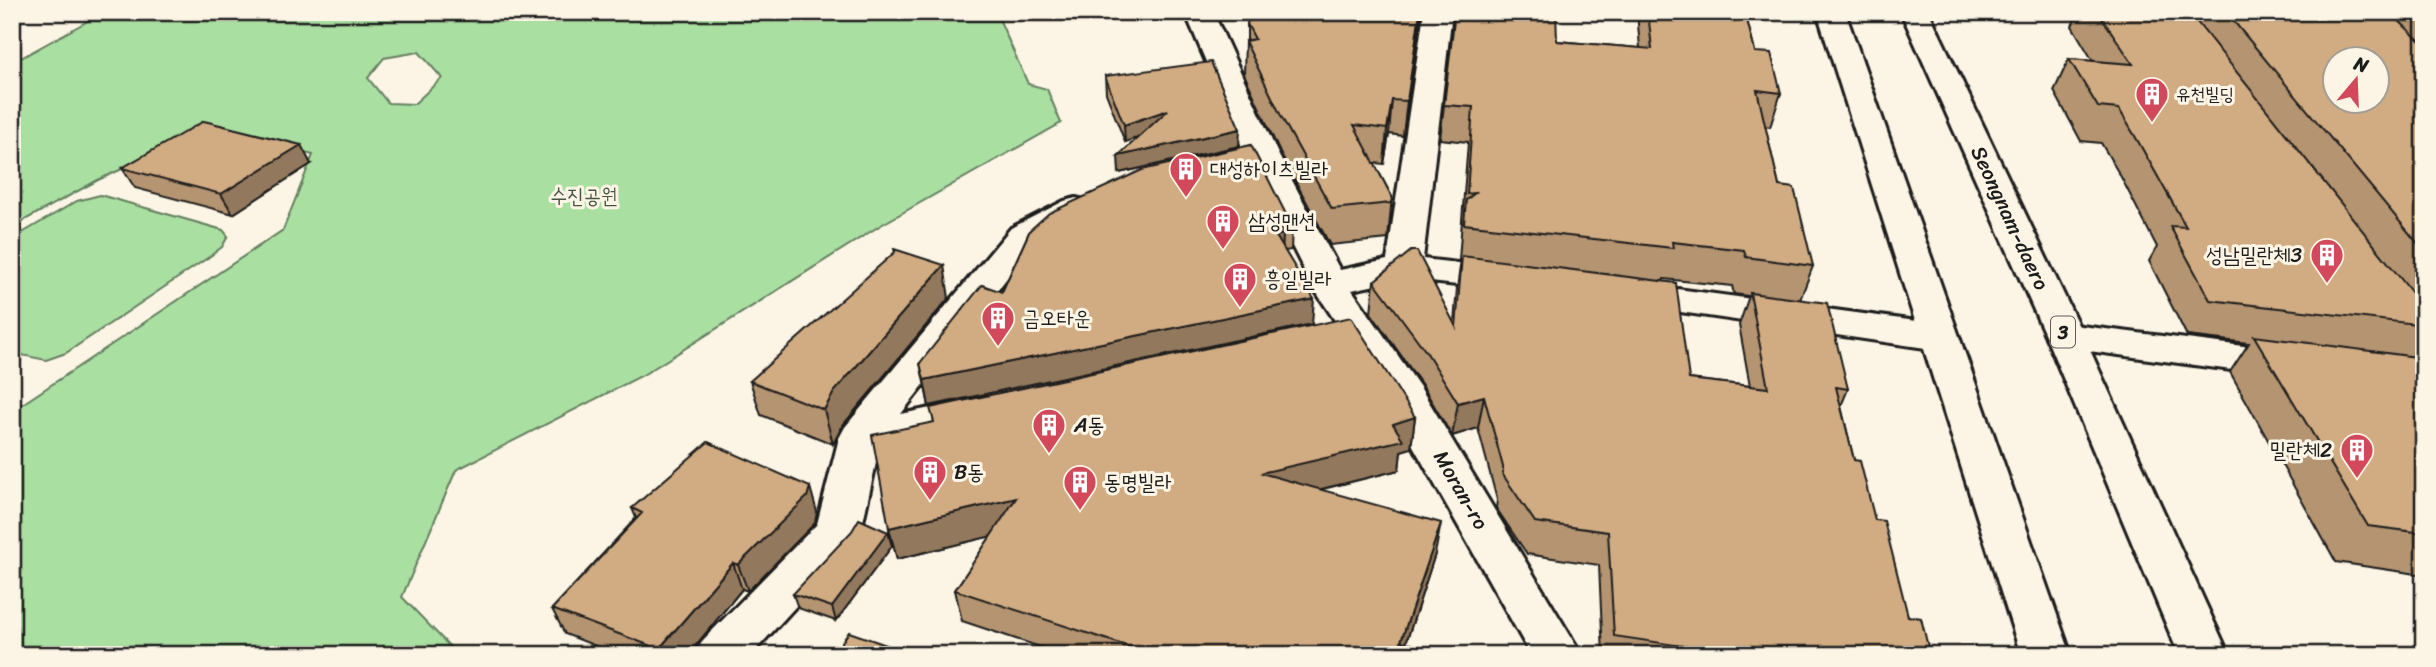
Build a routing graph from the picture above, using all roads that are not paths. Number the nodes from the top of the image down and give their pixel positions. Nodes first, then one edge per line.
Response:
1 (1199, 12) edge
2 (1438, 12) edge
3 (1831, 12) edge
4 (1915, 12) edge
5 (1262, 154) junction
6 (1171, 175) edge
7 (1110, 193) edge
8 (1404, 268) junction
9 (1329, 284) junction
10 (1548, 285) edge
11 (1587, 289) edge
12 (1360, 329) junction
13 (1939, 337) junction
14 (2065, 337) junction
15 (1319, 338) edge
16 (2327, 369) edge
17 (1022, 403) edge
18 (860, 438) junction
19 (720, 655) edge
20 (1557, 655) edge
21 (2046, 655) edge
22 (2204, 655) edge

1 - 5 street, Moran-ro
2 - 8 street
3 - 13 street
4 - 14 street, Seongnam-daero / 3
5 - 6 street
5 - 9 street, Moran-ro
7 - 18 street
8 - 9 street
8 - 10 street
9 - 12 street, Moran-ro
11 - 13 street
12 - 15 street
12 - 20 street, Moran-ro
13 - 21 street
14 - 16 street
14 - 22 street, Seongnam-daero / 3
17 - 18 street
18 - 19 street

